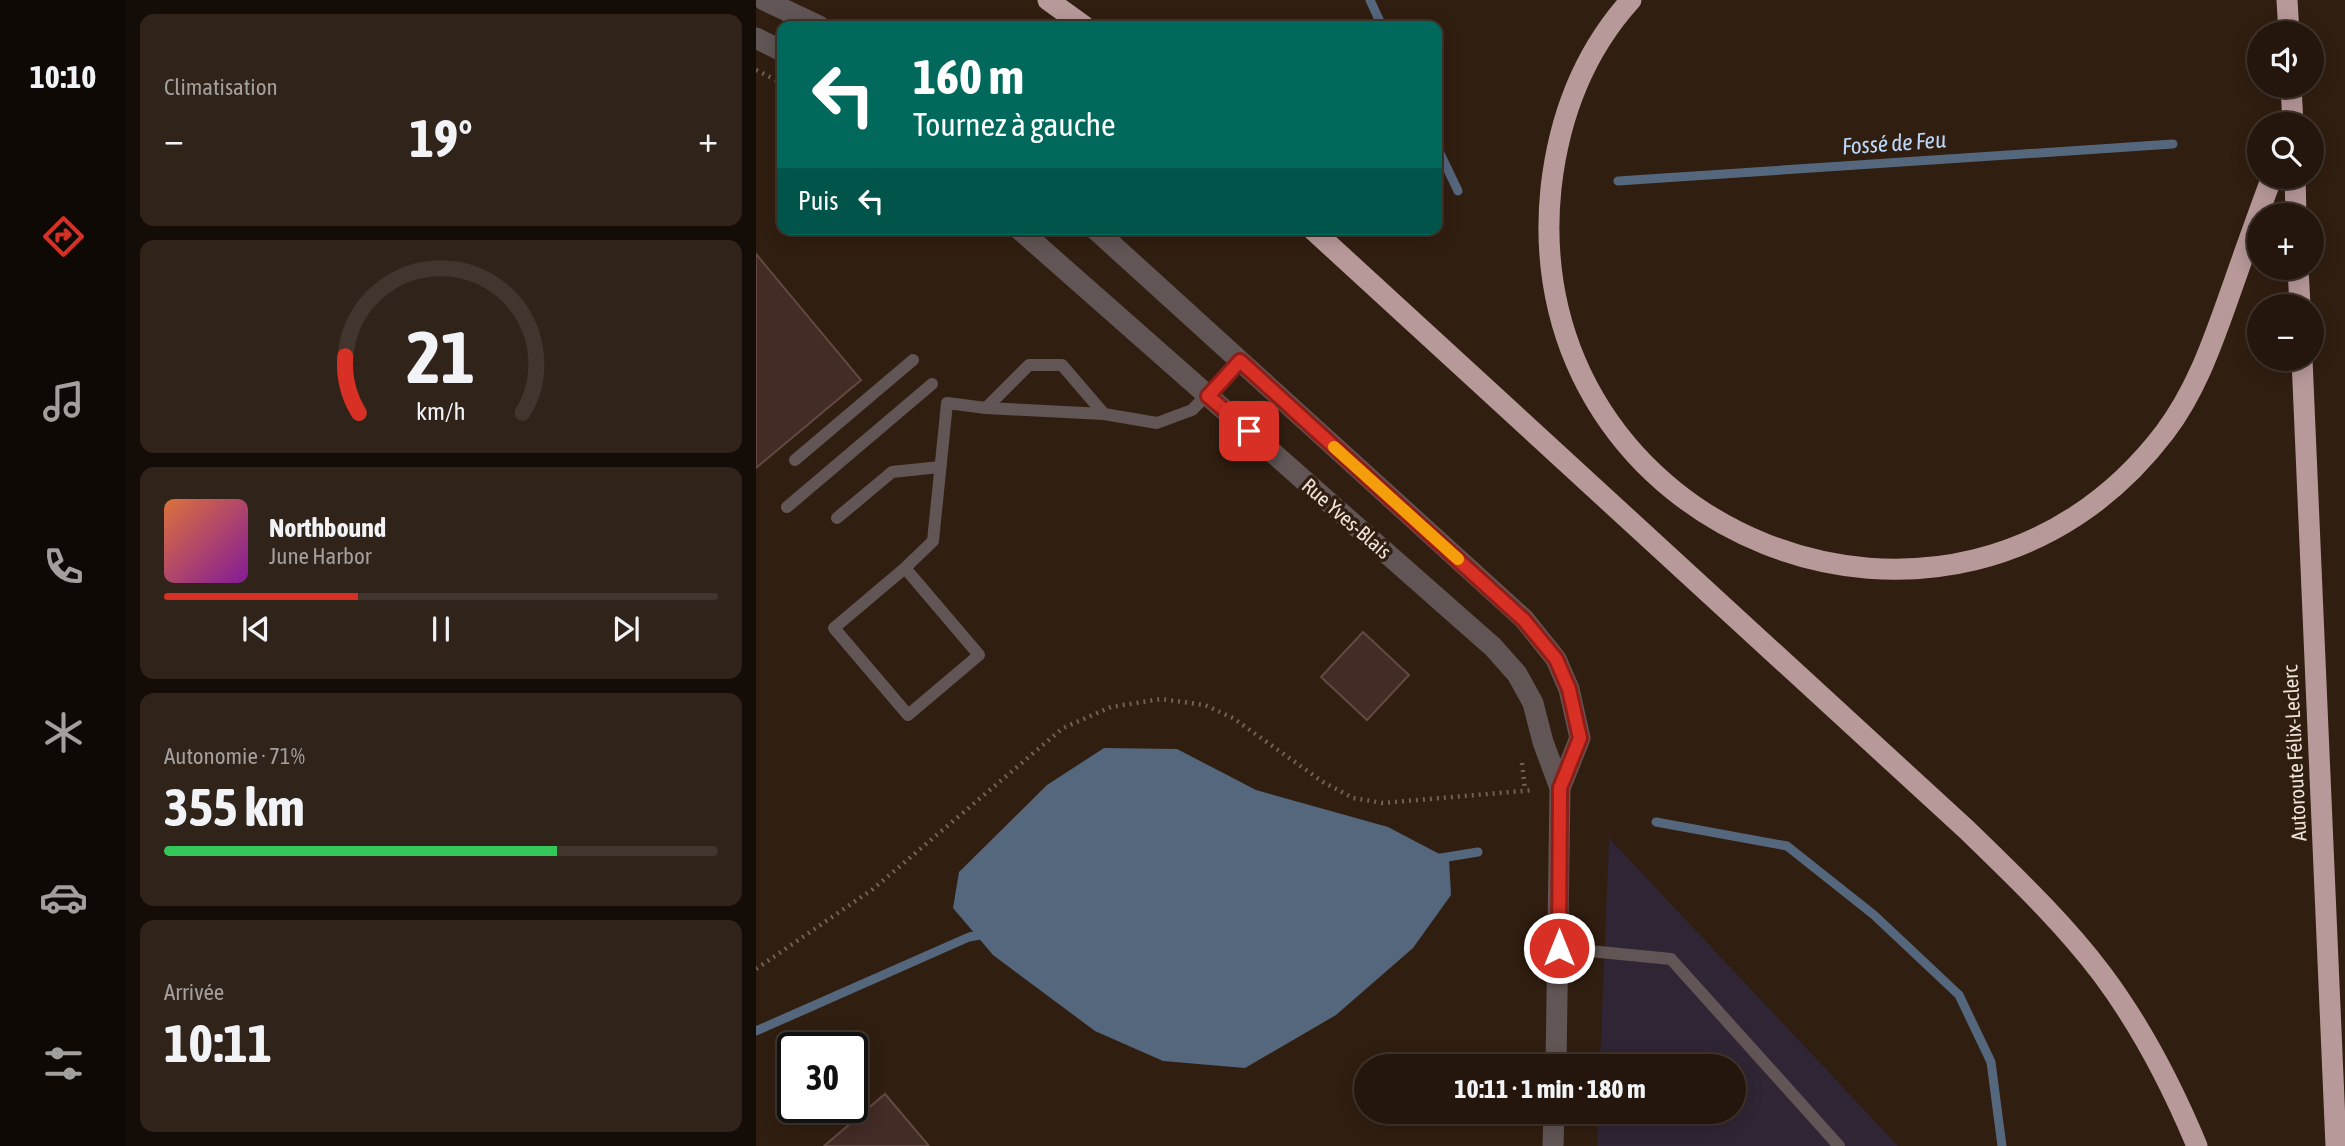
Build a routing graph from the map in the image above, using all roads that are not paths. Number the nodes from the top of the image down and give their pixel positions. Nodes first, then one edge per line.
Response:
1 (764, 0) edge
2 (1048, 0) edge
3 (1631, 0) edge
4 (2287, 0) edge
5 (808, 21) edge
6 (1077, 21) edge
7 (2288, 21) edge
8 (756, 38) edge
9 (777, 48) edge
10 (2268, 189) edge
11 (1026, 235) edge
12 (1102, 235) edge
13 (1319, 235) edge
14 (913, 360) dead end
15 (1240, 361) junction
16 (2303, 371) edge
17 (932, 384) dead end
18 (1208, 396) junction
19 (986, 408) junction
20 (1104, 414) junction
21 (795, 460) dead end
22 (940, 467) junction
23 (788, 507) dead end
24 (837, 519) dead end
25 (905, 568) junction
26 (1560, 788) junction
27 (1559, 948) junction
28 (1556, 1054) edge
29 (1554, 1124) edge
30 (1553, 1146) edge
31 (1839, 1146) edge
32 (2197, 1146) edge
33 (2336, 1146) edge

1 - 5 street
2 - 6 highway
3 - 10 highway
4 - 7 highway
8 - 9 street
11 - 18 street, Rue Yves-Blais
12 - 15 street, Rue Yves-Blais
13 - 32 highway
14 - 21 lane
15 - 18 lane
15 - 26 street, Rue Yves-Blais
16 - 33 highway, Autoroute Félix-Leclerc
17 - 23 lane
18 - 20 lane
18 - 26 street, Rue Yves-Blais
19 - 20 lane
19 - 20 lane
19 - 22 lane
22 - 24 lane
22 - 25 lane
25 - 25 lane
26 - 27 street, Rue Yves-Blais
27 - 28 street, Rue Yves-Blais
27 - 31 lane
29 - 30 street

